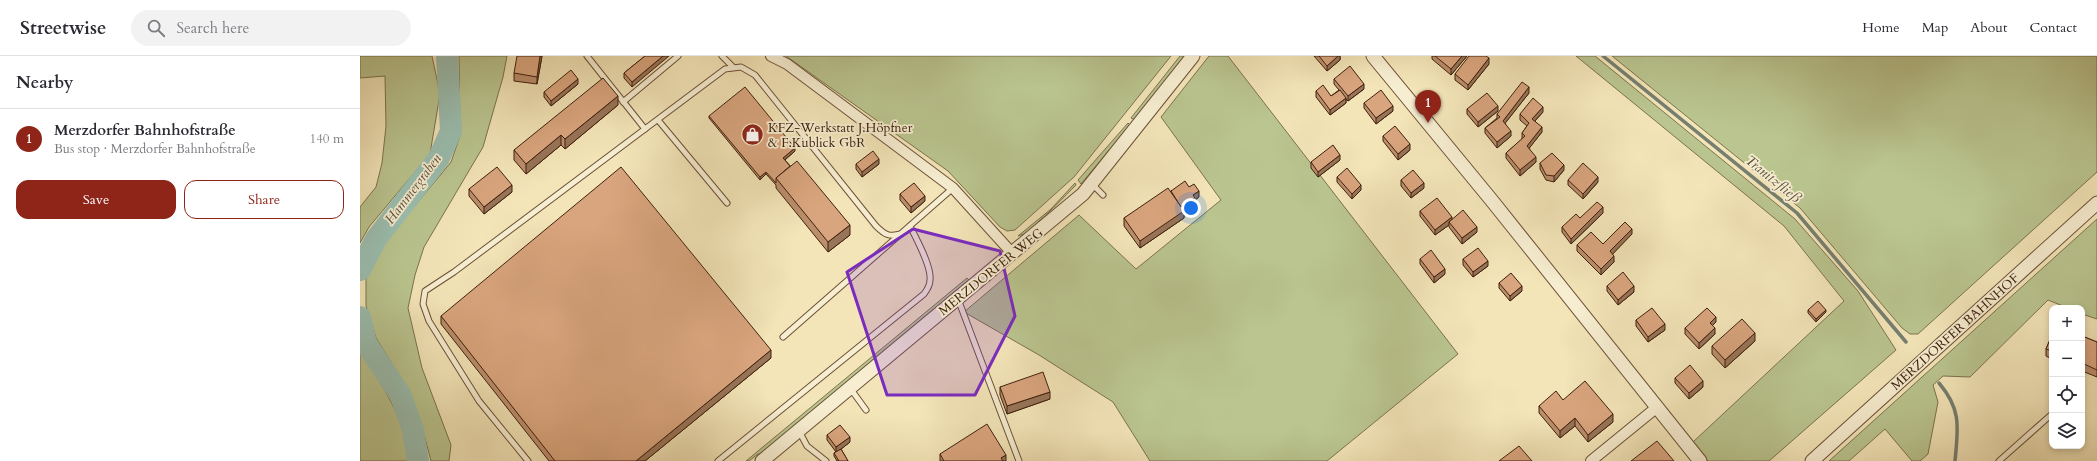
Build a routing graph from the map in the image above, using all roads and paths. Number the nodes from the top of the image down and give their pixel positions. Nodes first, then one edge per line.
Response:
1 (587, 56) edge
2 (678, 56) edge
3 (722, 56) edge
4 (771, 56) edge
5 (1193, 56) edge
6 (1373, 56) edge
7 (733, 67) junction
8 (623, 102) junction
9 (658, 120) junction
10 (645, 129) junction
11 (1092, 183) junction
12 (953, 188) junction
13 (1103, 195) dead end
14 (2097, 203) edge
15 (727, 204) dead end
16 (910, 226) junction
17 (901, 234) junction
18 (1012, 253) junction
19 (957, 299) junction
20 (783, 337) dead end
21 (850, 388) junction
22 (1656, 408) junction
23 (866, 410) dead end
24 (2049, 417) edge
25 (798, 430) junction
26 (528, 461) edge
27 (718, 461) edge
28 (762, 461) edge
29 (826, 461) edge
30 (1019, 461) edge
31 (1591, 461) edge
32 (1700, 461) edge
33 (1812, 461) edge
34 (1999, 461) edge

1 - 8 lane
2 - 8 lane
3 - 7 lane
4 - 12 street
5 - 11 street, MERZDORFER WEG
6 - 22 street
7 - 9 lane
7 - 17 lane
8 - 10 lane
9 - 10 lane
9 - 15 lane
10 - 26 lane
11 - 13 lane
11 - 18 street, MERZDORFER WEG
12 - 16 lane
12 - 18 street
14 - 33 street, MERZDORFER BAHNHOF
16 - 17 lane
16 - 27 lane
17 - 20 lane
18 - 19 street, MERZDORFER WEG
19 - 21 street, MERZDORFER WEG
19 - 30 lane
21 - 23 lane
21 - 25 street, MERZDORFER WEG
22 - 31 street
22 - 32 street
24 - 34 lane
25 - 28 street, MERZDORFER WEG
25 - 29 lane

